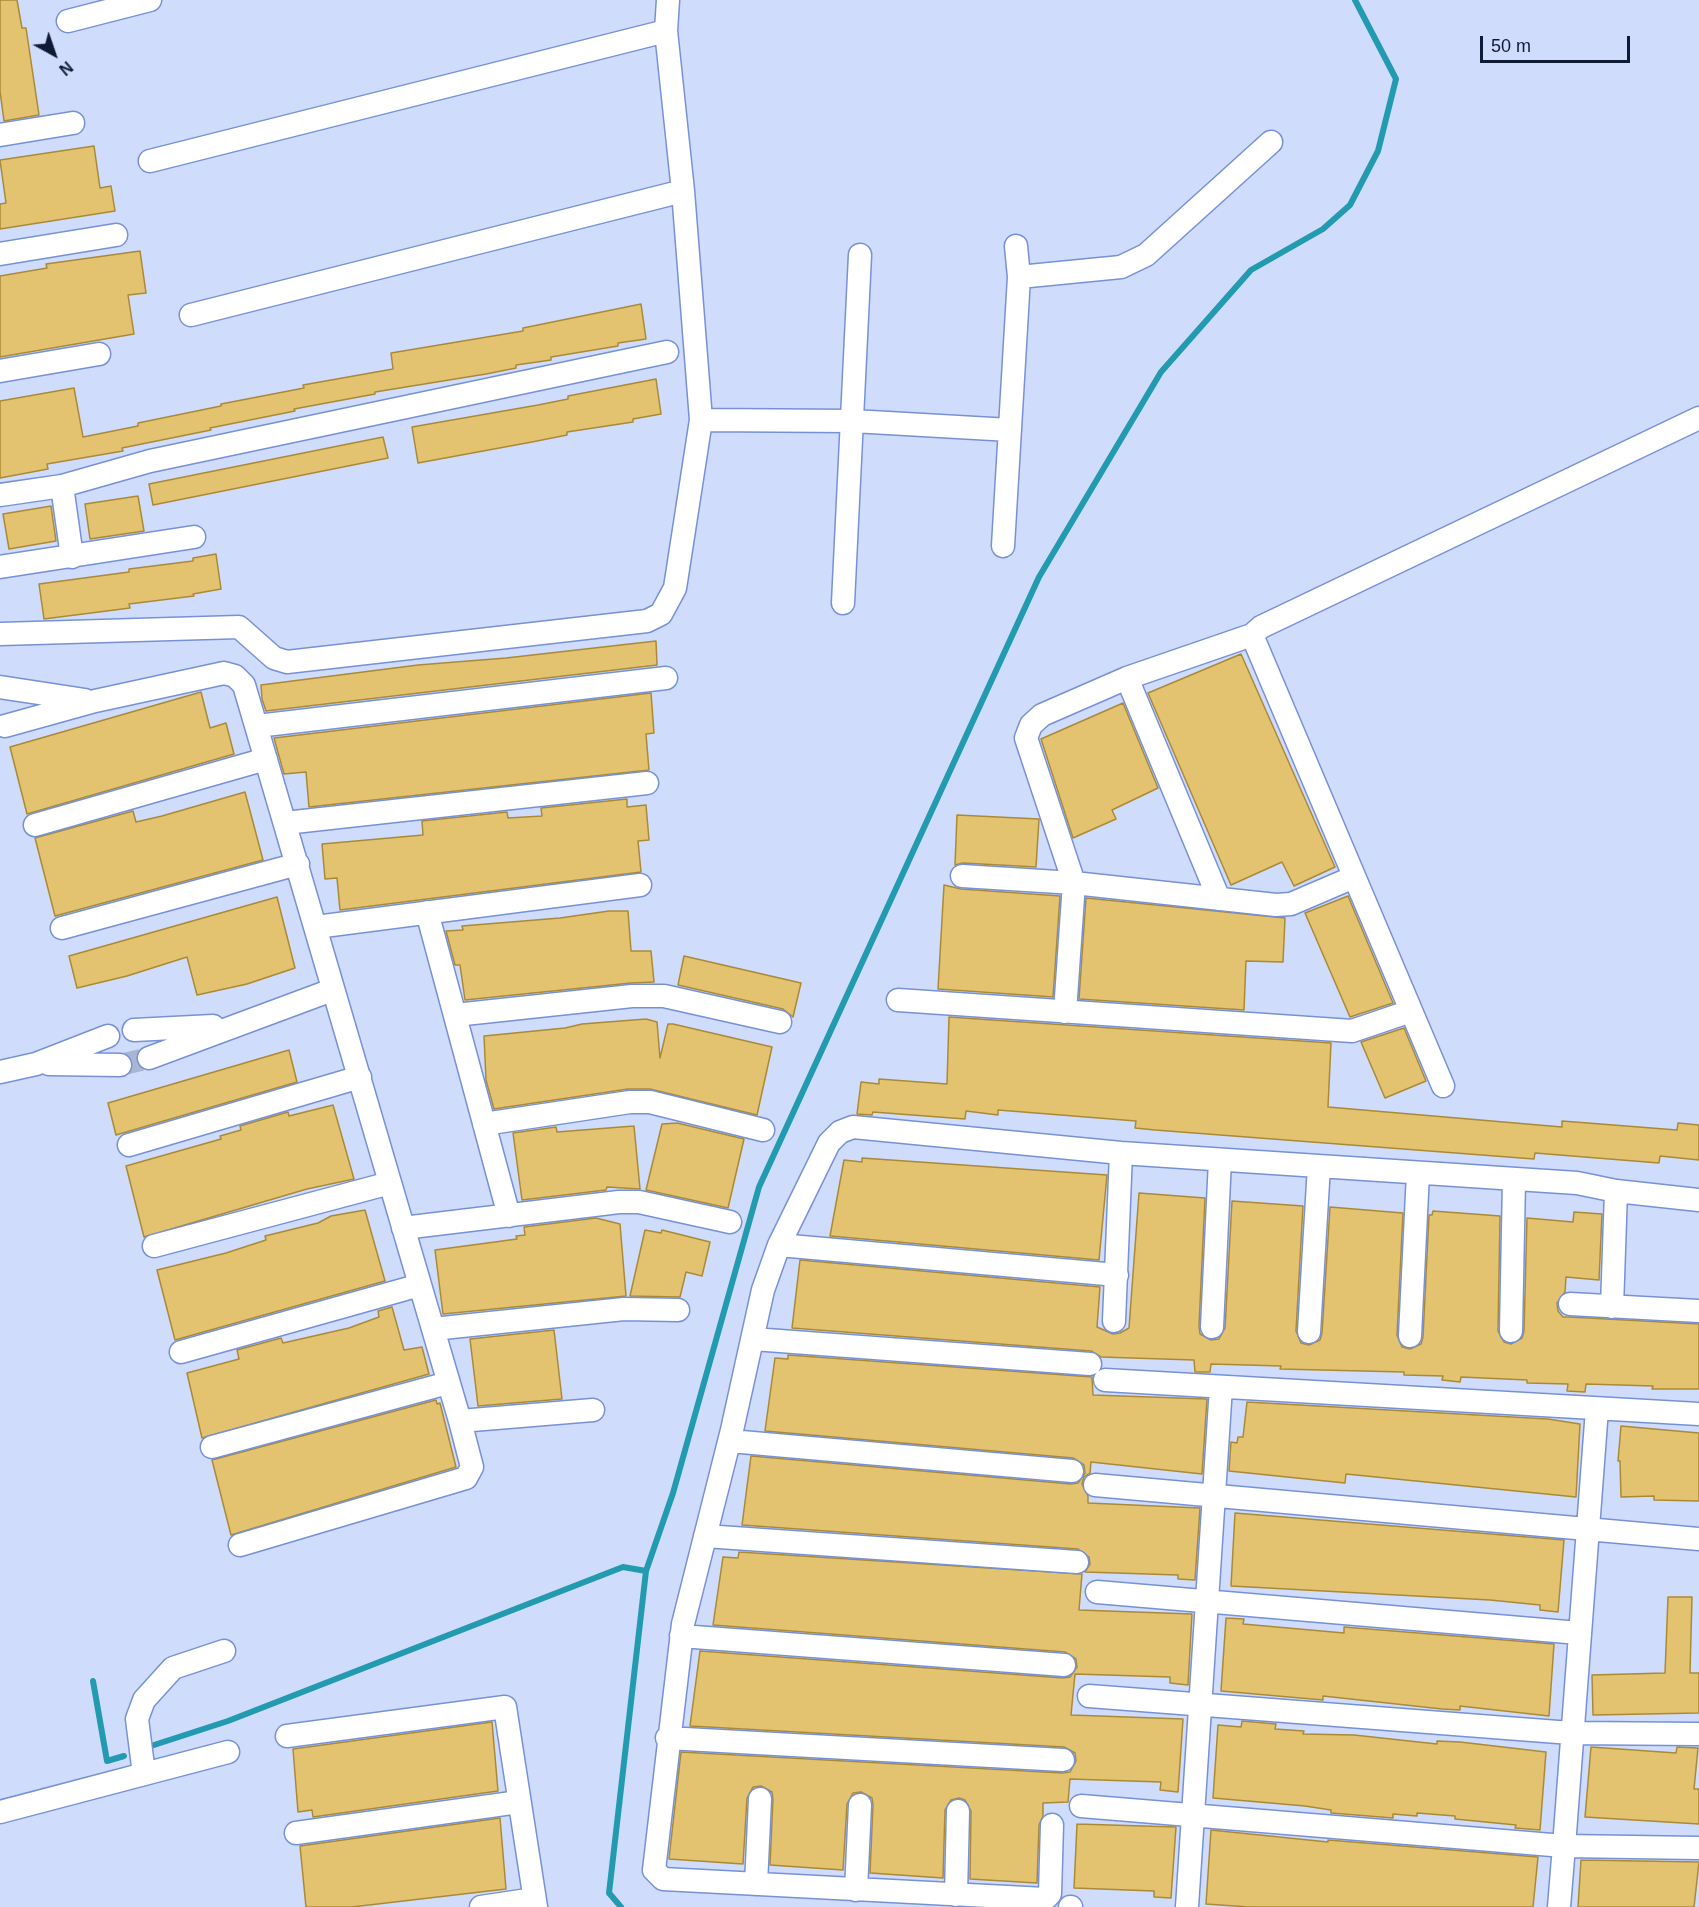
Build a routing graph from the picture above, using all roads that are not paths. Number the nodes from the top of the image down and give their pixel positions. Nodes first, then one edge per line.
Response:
1 (150, 0) edge
2 (668, 0) edge
3 (68, 21) dead end
4 (666, 31) junction
5 (73, 123) dead end
6 (0, 135) edge
7 (1271, 142) dead end
8 (150, 161) dead end
9 (684, 191) junction
10 (116, 235) dead end
11 (1016, 246) dead end
12 (0, 254) edge
13 (860, 255) dead end
14 (1019, 278) junction
15 (191, 315) dead end
16 (667, 352) dead end
17 (99, 354) dead end
18 (0, 371) edge
19 (1699, 418) edge
20 (701, 420) junction
21 (853, 421) junction
22 (1011, 430) junction
23 (62, 486) junction
24 (0, 495) edge
25 (194, 537) dead end
26 (1003, 546) dead end
27 (72, 557) junction
28 (0, 567) edge
29 (843, 603) dead end
30 (0, 634) edge
31 (1252, 635) junction
32 (666, 678) dead end
33 (1126, 678) junction
34 (0, 687) edge
35 (95, 701) junction
36 (5, 726) dead end
37 (256, 726) junction
38 (266, 759) junction
39 (647, 783) dead end
40 (285, 823) junction
41 (35, 825) dead end
42 (298, 864) junction
43 (962, 876) dead end
44 (1354, 877) junction
45 (1074, 883) junction
46 (640, 885) dead end
47 (1219, 899) junction
48 (427, 912) junction
49 (62, 927) dead end
50 (316, 927) junction
51 (332, 990) junction
52 (898, 1000) dead end
53 (1411, 1011) junction
54 (1065, 1012) junction
55 (455, 1015) junction
56 (780, 1022) dead end
57 (232, 1025) junction
58 (134, 1030) dead end
59 (108, 1036) dead end
60 (149, 1058) tunnel mouth
61 (36, 1064) junction
62 (120, 1065) tunnel mouth
63 (0, 1072) edge
64 (360, 1077) junction
65 (1443, 1086) dead end
66 (484, 1124) junction
67 (763, 1130) dead end
68 (129, 1145) dead end
69 (1121, 1153) junction
70 (1220, 1160) junction
71 (1319, 1166) junction
72 (1418, 1173) junction
73 (1514, 1180) junction
74 (390, 1183) junction
75 (1616, 1191) junction
76 (1699, 1200) edge
77 (509, 1216) junction
78 (730, 1222) dead end
79 (403, 1228) junction
80 (779, 1245) junction
81 (154, 1246) dead end
82 (1117, 1275) junction
83 (420, 1285) junction
84 (1570, 1304) dead end
85 (1612, 1307) junction
86 (678, 1310) dead end
87 (1699, 1311) edge
88 (1114, 1321) dead end
89 (1212, 1327) dead end
90 (433, 1329) junction
91 (1511, 1331) dead end
92 (1309, 1332) dead end
93 (1410, 1336) dead end
94 (753, 1339) junction
95 (181, 1352) dead end
96 (448, 1383) junction
97 (1221, 1387) junction
98 (1597, 1409) junction
99 (593, 1410) dead end
100 (1699, 1414) edge
101 (460, 1421) junction
102 (730, 1441) junction
103 (212, 1447) dead end
104 (1072, 1471) dead end
105 (1095, 1485) dead end
106 (1215, 1496) junction
107 (1587, 1528) junction
108 (705, 1536) junction
109 (1699, 1539) edge
110 (240, 1545) dead end
111 (1077, 1562) dead end
112 (1097, 1592) dead end
113 (1208, 1600) junction
114 (1580, 1633) junction
115 (681, 1636) junction
116 (224, 1652) dead end
117 (1064, 1665) dead end
118 (1089, 1696) dead end
119 (1200, 1706) junction
120 (1571, 1733) junction
121 (1699, 1734) edge
122 (287, 1736) dead end
123 (668, 1738) junction
124 (228, 1752) dead end
125 (1063, 1760) dead end
126 (144, 1774) junction
127 (760, 1799) dead end
128 (519, 1802) junction
129 (860, 1805) dead end
130 (1081, 1806) dead end
131 (958, 1810) dead end
132 (0, 1812) edge
133 (1192, 1815) junction
134 (1052, 1825) dead end
135 (296, 1833) dead end
136 (1564, 1845) junction
137 (1699, 1848) edge
138 (756, 1884) junction
139 (856, 1890) junction
140 (956, 1895) junction
141 (535, 1903) edge
142 (482, 1907) edge
143 (1187, 1907) edge
144 (1559, 1907) edge

1 - 3 street
2 - 4 street
4 - 8 street
4 - 9 street
5 - 6 street
7 - 14 street
9 - 15 street
9 - 20 street
10 - 12 street
11 - 14 street
13 - 21 street
14 - 22 street
16 - 23 street
17 - 18 street
19 - 31 street
20 - 21 street
20 - 30 street
21 - 22 street
21 - 29 street
22 - 26 street
23 - 24 street
23 - 27 street
25 - 27 street
27 - 28 street
31 - 33 street
31 - 44 street
32 - 37 street
33 - 45 street
33 - 47 street
34 - 35 street
35 - 36 street
35 - 37 street
37 - 38 street
38 - 40 street
38 - 41 street
39 - 40 street
40 - 42 street
42 - 49 street
42 - 50 street
43 - 45 street
44 - 47 street
44 - 53 street
45 - 47 street
45 - 54 street
46 - 48 street
48 - 50 street
48 - 55 street
50 - 51 street
51 - 57 street
51 - 64 street
52 - 54 street
53 - 54 street
53 - 65 street
55 - 56 street
55 - 66 street
57 - 58 street
57 - 60 street
59 - 61 street
61 - 62 street
61 - 63 street
64 - 68 street
64 - 74 street
66 - 67 street
66 - 77 street
69 - 70 street
69 - 80 street
69 - 82 street
70 - 71 street
70 - 89 street
71 - 72 street
71 - 92 street
72 - 73 street
72 - 93 street
73 - 75 street
73 - 91 street
74 - 79 street
74 - 81 street
75 - 76 street
75 - 85 street
77 - 78 street
77 - 79 street
79 - 83 street
80 - 82 street
80 - 94 street
82 - 88 street
83 - 90 street
83 - 95 street
84 - 85 street
85 - 87 street
86 - 90 street
90 - 96 street
94 - 97 street
94 - 102 street
96 - 101 street
96 - 103 street
97 - 98 street
97 - 106 street
98 - 100 street
98 - 107 street
99 - 101 street
101 - 110 street
102 - 104 street
102 - 108 street
105 - 106 street
106 - 107 street
106 - 113 street
107 - 109 street
107 - 114 street
108 - 111 street
108 - 115 street
112 - 113 street
113 - 114 street
113 - 119 street
114 - 120 street
115 - 117 street
115 - 123 street
116 - 126 street
118 - 119 street
119 - 120 street
119 - 133 street
120 - 121 street
120 - 136 street
122 - 128 street
123 - 125 street
123 - 138 street
124 - 126 street
126 - 132 street
127 - 138 street
128 - 135 street
128 - 141 street
129 - 139 street
130 - 133 street
131 - 140 street
133 - 136 street
133 - 143 street
134 - 140 street
136 - 137 street
136 - 144 street
138 - 139 street
139 - 140 street
141 - 142 street

